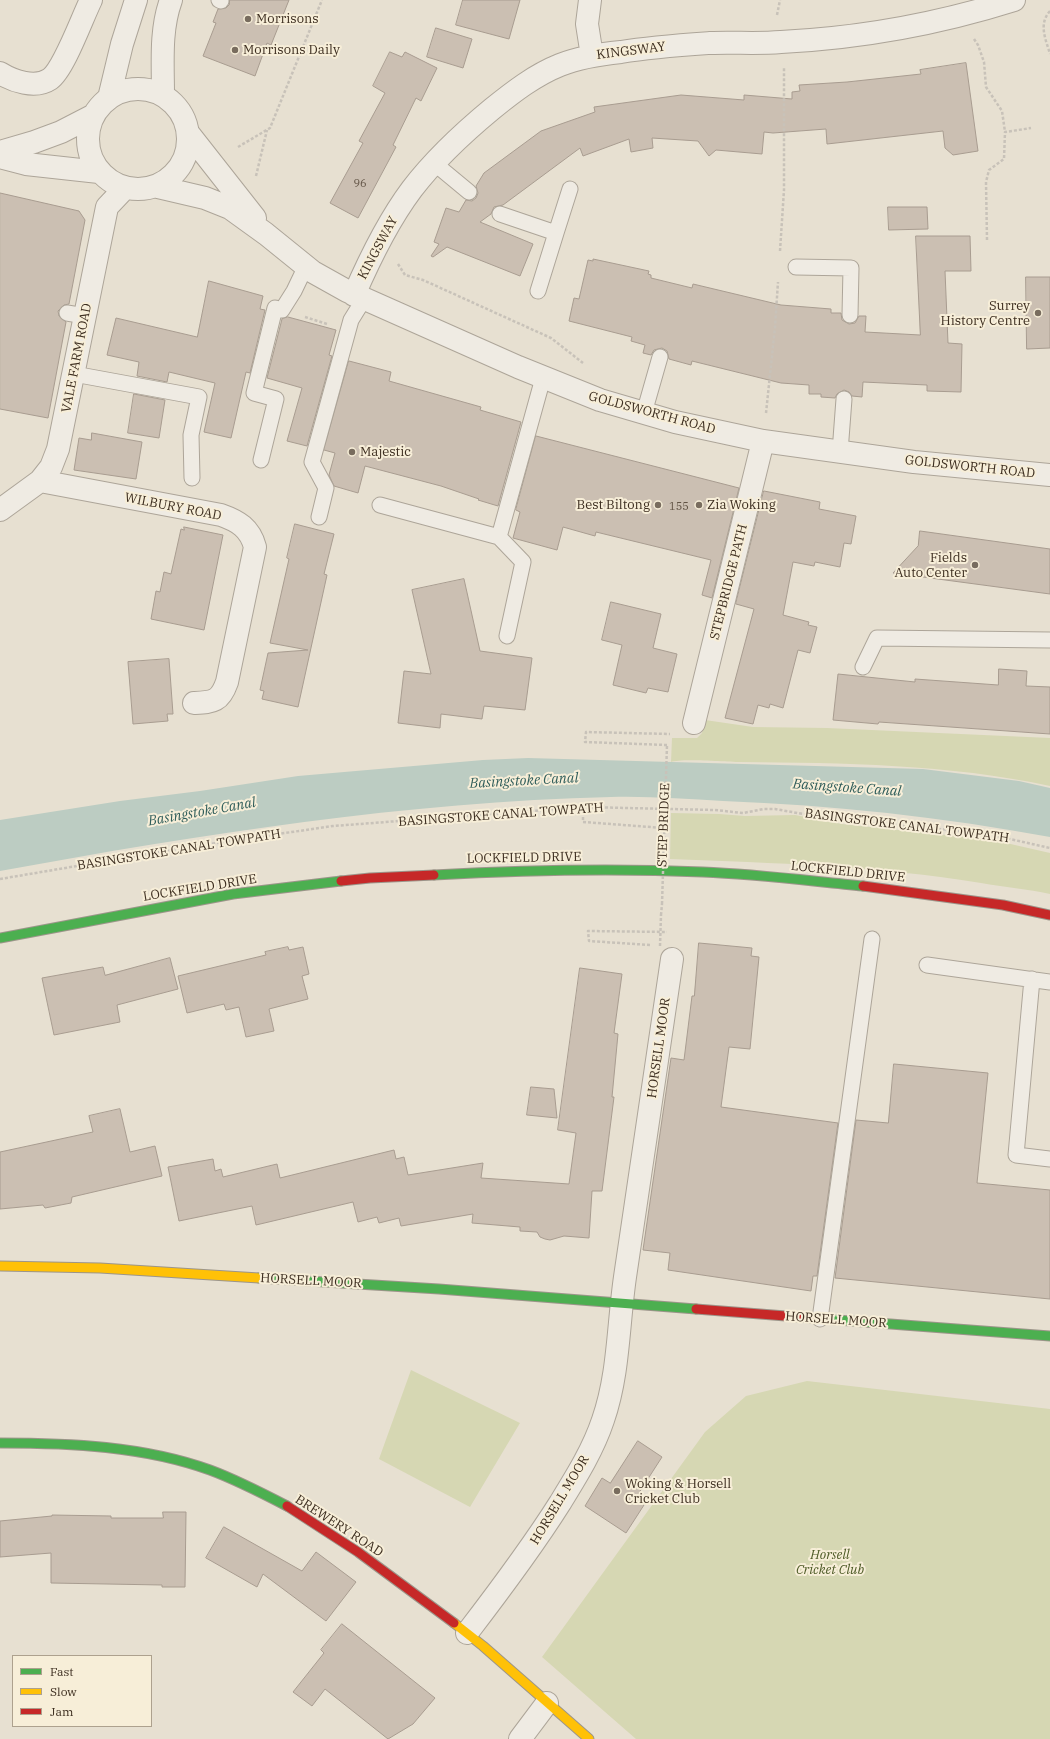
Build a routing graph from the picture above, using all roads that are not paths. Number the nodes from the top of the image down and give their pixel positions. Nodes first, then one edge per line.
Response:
1 (91, 0) edge
2 (136, 0) edge
3 (171, 0) edge
4 (590, 0) edge
5 (1014, 0) edge
6 (592, 56) junction
7 (5, 76) edge
8 (163, 95) junction
9 (109, 98) junction
10 (94, 114) junction
11 (189, 134) junction
12 (0, 152) edge
13 (0, 157) edge
14 (434, 163) junction
15 (99, 172) junction
16 (158, 187) junction
17 (125, 188) junction
18 (570, 189) dead end
19 (469, 192) dead end
20 (500, 214) dead end
21 (556, 233) junction
22 (266, 234) junction
23 (306, 266) junction
24 (796, 267) dead end
25 (538, 292) dead end
26 (359, 297) junction
27 (850, 315) dead end
28 (660, 357) dead end
29 (74, 374) junction
30 (543, 378) junction
31 (844, 398) dead end
32 (644, 413) junction
33 (763, 441) junction
34 (840, 452) junction
35 (261, 460) dead end
36 (1050, 475) edge
37 (192, 478) dead end
38 (40, 481) junction
39 (380, 505) dead end
40 (0, 510) edge
41 (319, 517) dead end
42 (499, 537) junction
43 (507, 636) dead end
44 (1050, 640) edge
45 (863, 667) dead end
46 (194, 703) dead end
47 (694, 723) dead end
48 (1050, 915) edge
49 (0, 938) edge
50 (872, 939) dead end
51 (672, 959) dead end
52 (927, 965) dead end
53 (1032, 979) junction
54 (1050, 982) edge
55 (1050, 1159) edge
56 (0, 1266) edge
57 (622, 1304) junction
58 (820, 1318) junction
59 (1050, 1336) edge
60 (0, 1443) edge
61 (467, 1633) junction
62 (547, 1703) junction
63 (520, 1739) edge
64 (589, 1739) edge

1 - 7 street
2 - 9 street
3 - 8 street
4 - 6 street
5 - 6 street, KINGSWAY
6 - 14 street, KINGSWAY
8 - 9 street
8 - 11 street
9 - 10 street
10 - 12 street
10 - 15 street
11 - 16 street
11 - 22 street, GOLDSWORTH ROAD
13 - 15 street
14 - 19 lane
14 - 26 street, KINGSWAY
15 - 17 street
16 - 17 street
16 - 22 street, GOLDSWORTH ROAD
17 - 29 street, VALE FARM ROAD
18 - 21 lane
20 - 21 lane
21 - 25 lane
22 - 23 street, GOLDSWORTH ROAD
23 - 26 street, GOLDSWORTH ROAD
23 - 35 lane
24 - 27 lane
26 - 30 street, GOLDSWORTH ROAD
26 - 41 lane
28 - 32 lane
29 - 37 lane
29 - 38 street, VALE FARM ROAD
30 - 32 street, GOLDSWORTH ROAD
30 - 42 lane
31 - 34 lane
32 - 33 street, GOLDSWORTH ROAD
33 - 34 street, GOLDSWORTH ROAD
33 - 47 street, STEPBRIDGE PATH
34 - 36 street, GOLDSWORTH ROAD
38 - 40 street, VALE FARM ROAD
38 - 46 street, WILBURY ROAD
39 - 42 lane
42 - 43 lane
44 - 45 lane
48 - 49 street, LOCKFIELD DRIVE
50 - 58 lane
51 - 57 street, HORSELL MOOR
52 - 53 lane
53 - 54 lane
53 - 55 lane
56 - 57 street, HORSELL MOOR
57 - 58 street, HORSELL MOOR
57 - 61 street, HORSELL MOOR
58 - 59 street, HORSELL MOOR
60 - 61 street, BREWERY ROAD
61 - 62 street, BREWERY ROAD
62 - 63 street
62 - 64 street, BREWERY ROAD

